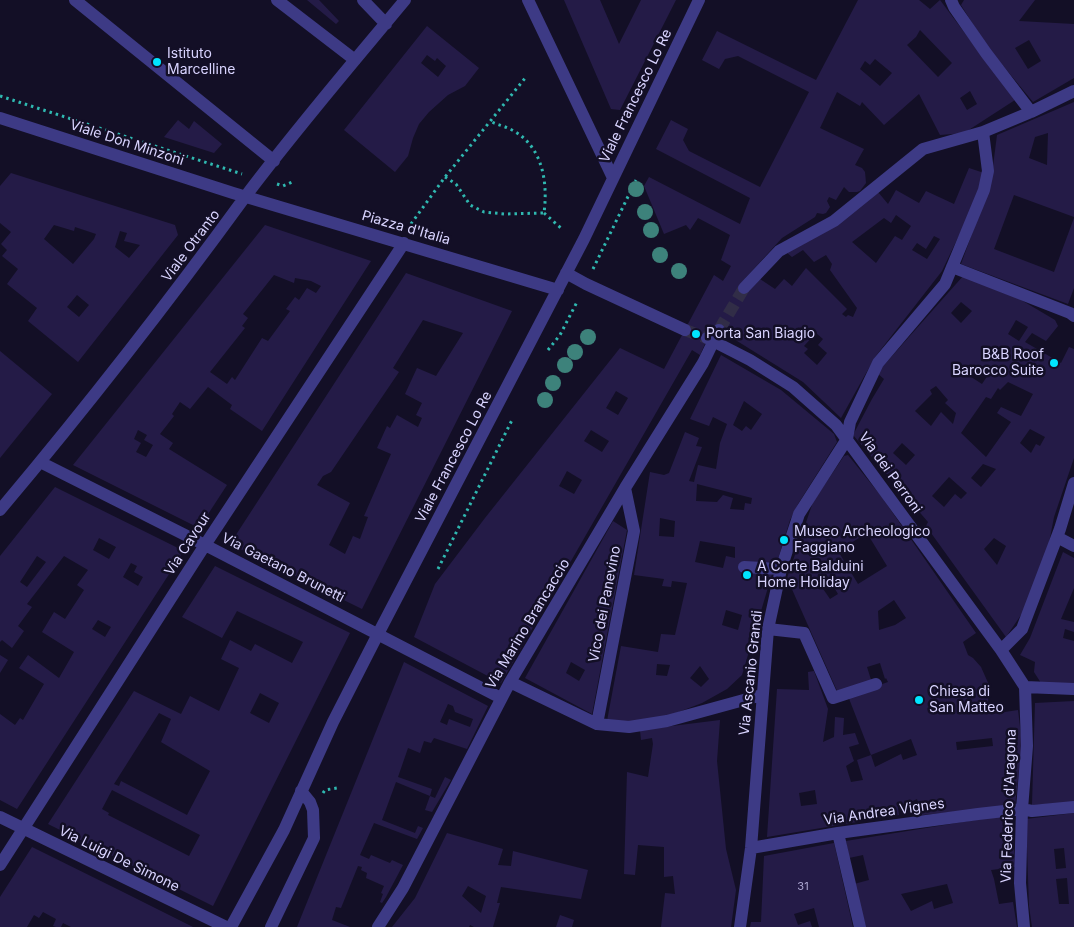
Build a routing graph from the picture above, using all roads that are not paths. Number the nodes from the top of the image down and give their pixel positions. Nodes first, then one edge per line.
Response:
1 (75, 0) edge
2 (277, 0) edge
3 (363, 0) edge
4 (405, 0) edge
5 (528, 0) edge
6 (699, 0) edge
7 (952, 4) edge
8 (386, 24) junction
9 (354, 60) junction
10 (1073, 91) edge
11 (1032, 112) junction
12 (0, 118) edge
13 (983, 132) junction
14 (274, 161) junction
15 (613, 178) junction
16 (246, 196) junction
17 (404, 243) junction
18 (952, 266) junction
19 (566, 273) junction
20 (744, 288) tunnel mouth
21 (558, 290) junction
22 (1074, 316) edge
23 (685, 330) tunnel mouth
24 (713, 336) joint
25 (846, 439) junction
26 (40, 462) junction
27 (1074, 487) edge
28 (626, 488) junction
29 (0, 510) edge
30 (1057, 537) junction
31 (205, 545) junction
32 (1074, 546) edge
33 (744, 566) dead end
34 (781, 569) junction
35 (768, 630) junction
36 (378, 634) junction
37 (1001, 650) junction
38 (510, 682) junction
39 (876, 684) dead end
40 (1025, 686) junction
41 (1074, 689) edge
42 (762, 695) junction
43 (501, 698) junction
44 (597, 724) junction
45 (301, 791) junction
46 (1074, 807) edge
47 (1022, 810) junction
48 (0, 818) edge
49 (23, 829) junction
50 (838, 833) junction
51 (751, 848) junction
52 (0, 865) edge
53 (226, 927) edge
54 (231, 927) edge
55 (271, 927) edge
56 (378, 927) edge
57 (740, 927) edge
58 (860, 927) edge
59 (1024, 927) edge

1 - 14 street
2 - 9 street
3 - 8 street
4 - 8 street, Viale Otranto
5 - 15 street
6 - 15 street, Viale Francesco Lo Re
7 - 11 street
8 - 9 street, Viale Otranto
9 - 14 street, Viale Otranto
10 - 11 street
11 - 13 street
12 - 16 street, Viale Don Minzoni
13 - 18 street, Via Ascanio Grandi
13 - 20 street
14 - 16 street, Viale Otranto
15 - 19 street, Viale Francesco Lo Re
16 - 17 street, Piazza d'Italia
16 - 26 street, Viale Otranto
17 - 21 street, Piazza d'Italia
17 - 31 street, Via Cavour
18 - 22 street
18 - 25 street, Via Ascanio Grandi
19 - 21 street, Viale Francesco Lo Re
19 - 23 street
21 - 36 street, Viale Francesco Lo Re
24 - 25 street, Via dei Perroni
24 - 28 street, Via Marino Brancaccio
25 - 34 street, Via Ascanio Grandi
25 - 37 street, Via dei Perroni
26 - 29 street, Viale Otranto
26 - 31 street, Via Gaetano Brunetti
27 - 30 street
28 - 38 street, Via Marino Brancaccio
28 - 44 street, Vico dei Panevino
30 - 32 street
30 - 37 street
31 - 36 street, Via Gaetano Brunetti
31 - 49 street, Via Cavour
33 - 34 street
34 - 35 street, Via Ascanio Grandi
35 - 39 street
35 - 42 street, Via Ascanio Grandi
36 - 43 street, Via Gaetano Brunetti
36 - 45 street, Viale Francesco Lo Re
37 - 40 street, Via dei Perroni
38 - 43 street, Via Marino Brancaccio
38 - 44 street
40 - 41 street
40 - 47 street, Via Federico d'Aragona
42 - 44 street
42 - 51 street, Via Ascanio Grandi
43 - 56 street, Via Marino Brancaccio
45 - 54 street, Viale Francesco Lo Re
45 - 55 street
46 - 47 street, Via Andrea Vignes
47 - 50 street, Via Andrea Vignes
47 - 59 street, Via Federico d'Aragona
48 - 49 street, Via Luigi De Simone
49 - 52 street, Via Cavour
49 - 53 street, Via Luigi De Simone
50 - 51 street, Via Andrea Vignes
50 - 58 street
51 - 57 street, Via Ascanio Grandi

